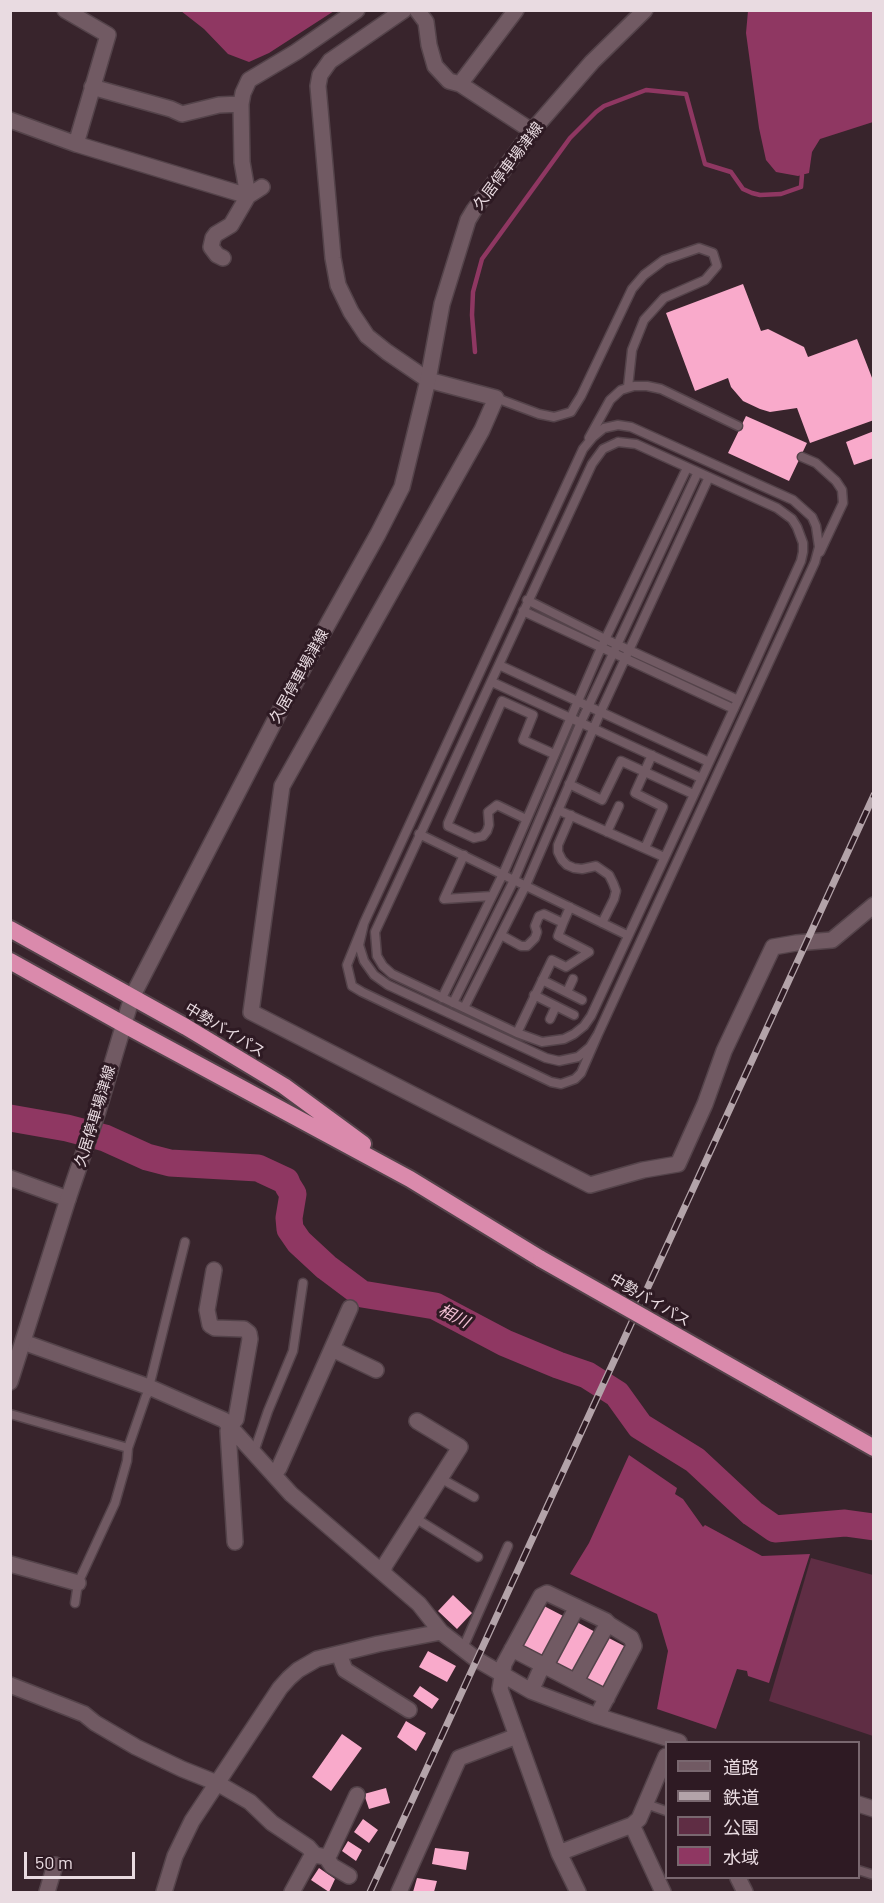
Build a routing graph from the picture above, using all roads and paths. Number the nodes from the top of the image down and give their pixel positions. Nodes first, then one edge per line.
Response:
1 (64, 10) edge
2 (357, 10) edge
3 (404, 10) edge
4 (417, 10) edge
5 (516, 10) edge
6 (645, 10) edge
7 (460, 84) junction
8 (92, 87) junction
9 (241, 104) junction
10 (10, 120) edge
11 (532, 131) junction
12 (75, 144) junction
13 (262, 187) dead end
14 (248, 196) junction
15 (224, 258) dead end
16 (428, 380) junction
17 (628, 387) junction
18 (496, 398) junction
19 (738, 426) dead end
20 (583, 449) junction
21 (802, 457) dead end
22 (687, 468) junction
23 (698, 472) junction
24 (709, 477) junction
25 (815, 562) junction
26 (527, 600) junction
27 (522, 611) junction
28 (605, 639) junction
29 (618, 644) junction
30 (601, 648) junction
31 (630, 650) junction
32 (614, 654) junction
33 (626, 659) junction
34 (499, 665) junction
35 (492, 682) junction
36 (738, 700) junction
37 (577, 701) junction
38 (589, 706) junction
39 (734, 709) junction
40 (601, 711) junction
41 (570, 717) junction
42 (581, 722) junction
43 (593, 727) junction
44 (554, 754) junction
45 (652, 755) junction
46 (709, 762) junction
47 (644, 772) junction
48 (701, 778) junction
49 (569, 784) junction
50 (693, 794) junction
51 (619, 806) dead end
52 (558, 810) junction
53 (571, 815) junction
54 (526, 819) junction
55 (607, 832) junction
56 (419, 834) junction
57 (645, 848) junction
58 (464, 855) junction
59 (664, 857) junction
60 (503, 874) junction
61 (514, 880) junction
62 (526, 885) junction
63 (492, 896) junction
64 (873, 905) edge
65 (570, 907) junction
66 (364, 923) junction
67 (563, 923) junction
68 (602, 923) junction
69 (10, 929) edge
70 (501, 935) junction
71 (627, 935) junction
72 (10, 960) edge
73 (573, 979) dead end
74 (542, 980) junction
75 (567, 992) junction
76 (534, 995) junction
77 (132, 997) junction
78 (442, 998) junction
79 (582, 1000) dead end
80 (453, 1003) junction
81 (556, 1006) junction
82 (464, 1008) junction
83 (574, 1015) dead end
84 (550, 1019) dead end
85 (123, 1024) junction
86 (517, 1033) junction
87 (598, 1034) junction
88 (10, 1178) edge
89 (410, 1179) junction
90 (68, 1199) junction
91 (185, 1242) dead end
92 (214, 1270) dead end
93 (303, 1282) dead end
94 (350, 1308) dead end
95 (23, 1342) junction
96 (332, 1349) junction
97 (376, 1370) dead end
98 (10, 1382) edge
99 (150, 1388) junction
100 (10, 1414) edge
101 (417, 1421) dead end
102 (230, 1426) junction
103 (129, 1448) junction
104 (873, 1448) edge
105 (254, 1452) junction
106 (274, 1474) junction
107 (440, 1478) junction
108 (474, 1497) dead end
109 (415, 1518) junction
110 (235, 1542) dead end
111 (508, 1546) dead end
112 (478, 1557) dead end
113 (10, 1564) edge
114 (383, 1573) junction
115 (78, 1583) junction
116 (75, 1603) dead end
117 (577, 1607) junction
118 (608, 1623) junction
119 (441, 1632) junction
120 (463, 1648) junction
121 (513, 1649) junction
122 (339, 1654) junction
123 (545, 1665) junction
124 (502, 1674) junction
125 (575, 1680) junction
126 (10, 1685) edge
127 (531, 1691) junction
128 (607, 1698) junction
129 (562, 1703) junction
130 (409, 1710) dead end
131 (597, 1716) junction
132 (517, 1736) junction
133 (672, 1741) edge
134 (665, 1758) edge
135 (217, 1783) junction
136 (357, 1795) dead end
137 (646, 1803) junction
138 (665, 1811) edge
139 (632, 1825) junction
140 (559, 1853) junction
141 (320, 1856) junction
142 (55, 1865) dead end
143 (349, 1876) dead end
144 (738, 1879) edge
145 (47, 1893) edge
146 (164, 1893) edge
147 (292, 1893) edge
148 (399, 1893) edge
149 (578, 1893) edge
150 (663, 1893) edge
151 (745, 1893) edge

1 - 8 street
2 - 9 street
3 - 16 street
4 - 7 street
5 - 7 street
6 - 11 street, 久居停車場津線
7 - 11 street
8 - 9 street
8 - 12 street
9 - 14 street
10 - 12 street
11 - 16 street, 久居停車場津線
12 - 14 street
13 - 14 street
14 - 15 street
16 - 18 street
16 - 77 street, 久居停車場津線
17 - 18 lane
17 - 19 lane
17 - 20 lane
18 - 64 street
20 - 25 lane
20 - 66 lane
21 - 25 lane
22 - 23 lane
22 - 26 lane
22 - 28 lane
23 - 24 lane
23 - 29 lane
24 - 31 lane
24 - 36 lane
25 - 87 lane
26 - 27 lane
26 - 28 lane
27 - 30 lane
27 - 34 lane
28 - 29 lane
28 - 30 lane
29 - 31 lane
29 - 32 lane
30 - 32 lane
30 - 37 lane
31 - 33 lane
31 - 36 lane
32 - 33 lane
32 - 38 lane
33 - 39 lane
33 - 40 lane
34 - 35 lane
34 - 37 lane
35 - 41 lane
35 - 56 lane
36 - 39 lane
37 - 38 lane
37 - 41 lane
38 - 40 lane
38 - 42 lane
39 - 46 lane
40 - 43 lane
40 - 46 lane
41 - 42 lane
41 - 44 lane
42 - 43 lane
42 - 61 lane
43 - 45 lane
43 - 49 lane
44 - 54 lane
44 - 54 lane
45 - 47 lane
45 - 48 lane
46 - 48 lane
47 - 49 lane
47 - 50 lane
47 - 57 lane
48 - 50 lane
49 - 52 lane
50 - 59 lane
51 - 55 lane
52 - 53 lane
52 - 62 lane
53 - 55 lane
53 - 68 lane
54 - 60 lane
55 - 57 lane
56 - 58 lane
56 - 78 lane
57 - 59 lane
58 - 60 lane
58 - 63 lane
59 - 71 lane
60 - 61 lane
60 - 63 lane
61 - 62 lane
61 - 80 lane
62 - 65 lane
62 - 70 lane
63 - 78 lane
65 - 67 lane
65 - 68 lane
66 - 87 lane
66 - 87 lane
67 - 70 lane
67 - 74 lane
68 - 71 lane
69 - 77 highway, 中勢バイパス
70 - 82 lane
71 - 86 lane
72 - 85 highway, 中勢バイパス
73 - 75 lane
74 - 75 lane
74 - 76 lane
75 - 79 lane
76 - 81 lane
76 - 86 lane
77 - 85 street, 久居停車場津線
77 - 89 highway, 中勢バイパス
78 - 80 lane
80 - 82 lane
81 - 83 lane
81 - 84 lane
82 - 86 lane
85 - 89 highway, 中勢バイパス
85 - 90 street, 久居停車場津線
88 - 90 street
89 - 104 highway, 中勢バイパス, bridge
90 - 95 street, 久居停車場津線
91 - 99 lane
92 - 102 street
93 - 105 lane
94 - 96 street
95 - 98 street, 久居停車場津線
95 - 99 street
96 - 97 street
96 - 106 street
99 - 102 street
99 - 103 lane
100 - 103 lane
101 - 107 street
102 - 105 street
102 - 110 street
103 - 115 lane
105 - 106 street
106 - 114 street
107 - 108 lane
107 - 109 street
109 - 112 lane
109 - 114 street
111 - 120 lane
113 - 115 street
114 - 119 street
115 - 116 lane
117 - 118 street
117 - 121 street
117 - 123 street
118 - 125 street
118 - 128 street
119 - 120 street
119 - 122 street
120 - 124 street
121 - 123 street
121 - 124 street
122 - 130 street
122 - 135 street
123 - 125 street
123 - 127 street
124 - 127 street
124 - 132 street
125 - 128 street
125 - 129 street
126 - 135 street
127 - 129 street
128 - 131 street
129 - 131 street
131 - 133 street
132 - 140 street
132 - 148 street
134 - 137 street
135 - 141 street
135 - 146 street
136 - 141 street
137 - 138 lane
137 - 139 street
139 - 140 street
139 - 150 street
140 - 149 street
141 - 143 street
141 - 147 street
142 - 145 street
144 - 151 street

